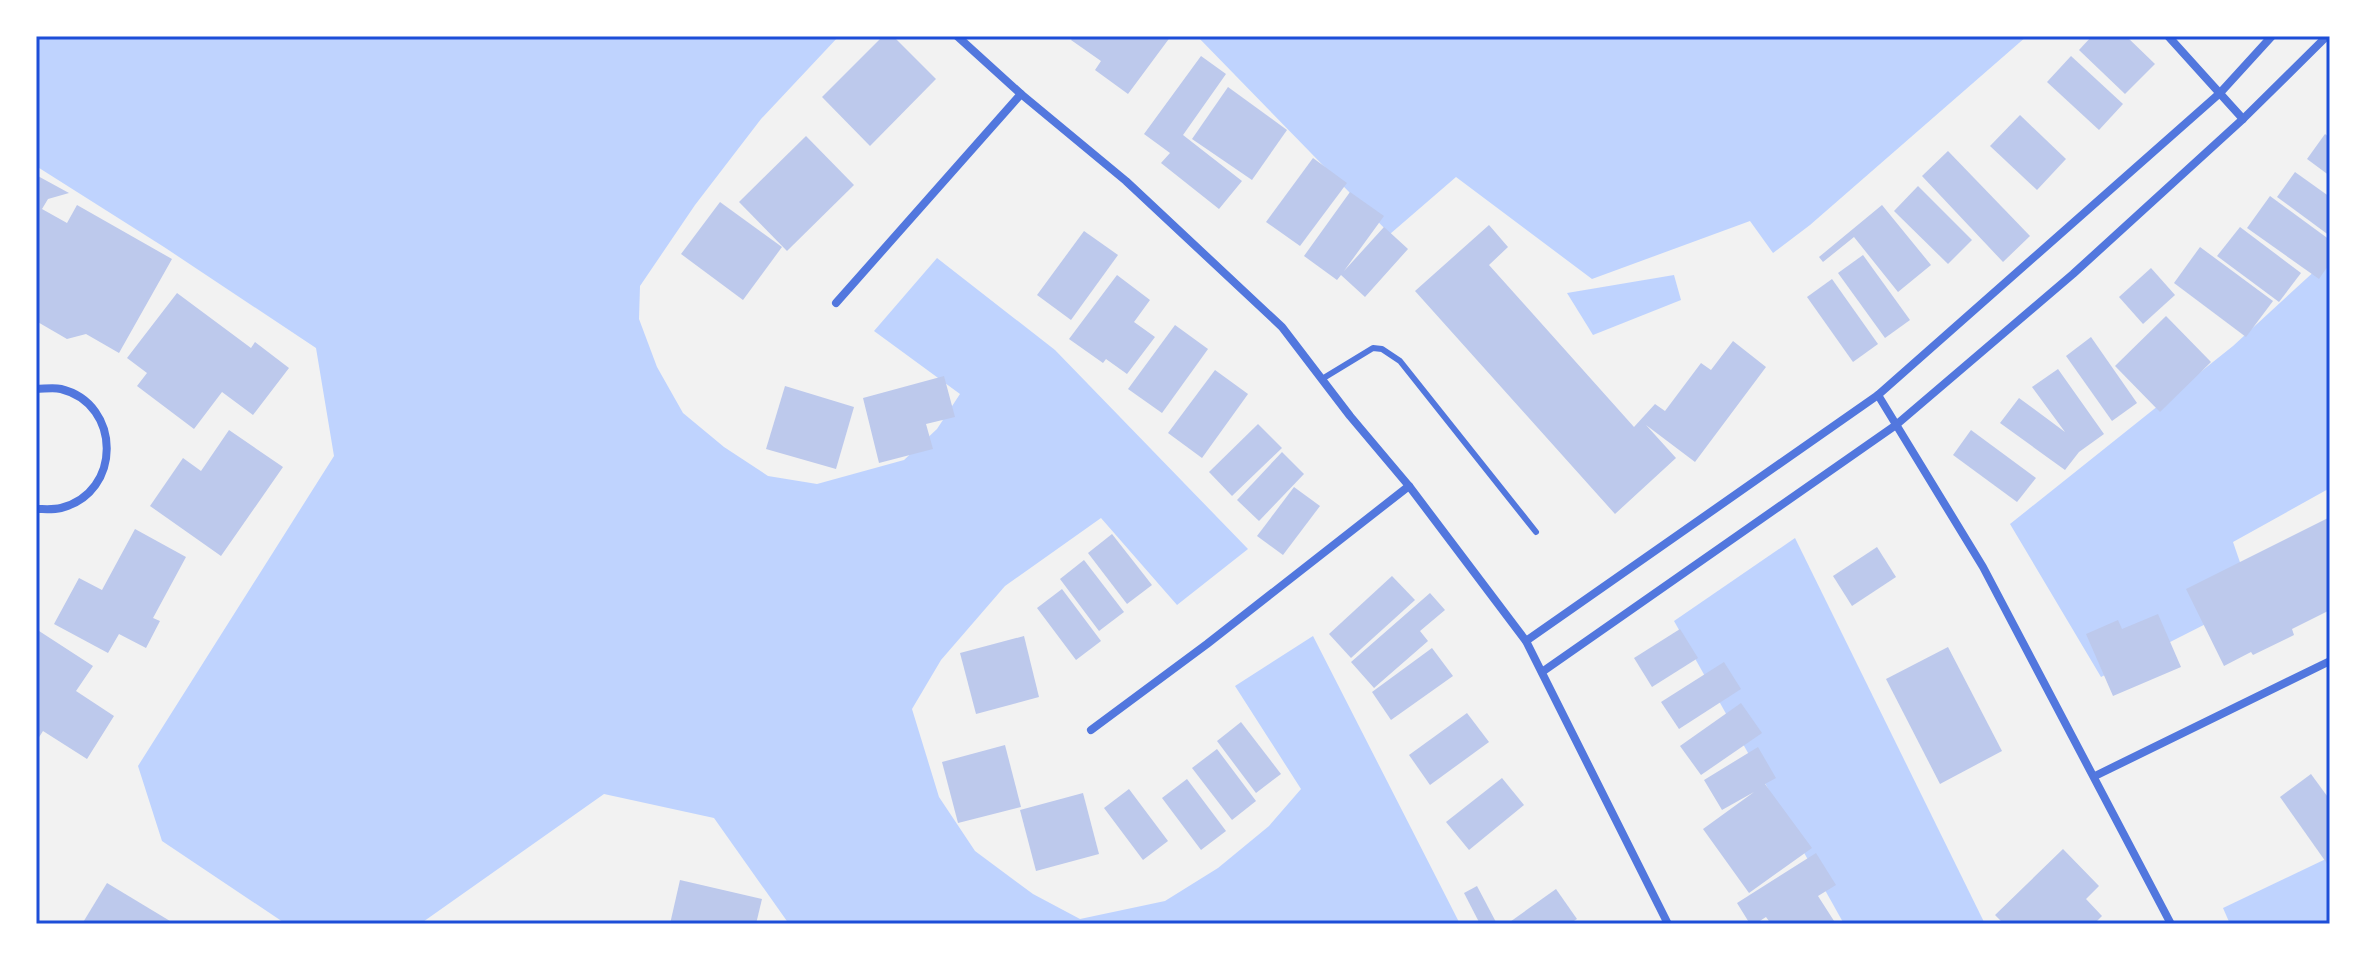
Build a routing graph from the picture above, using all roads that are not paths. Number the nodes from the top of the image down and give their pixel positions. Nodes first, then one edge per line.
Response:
1 (957, 36) edge
2 (2168, 36) edge
3 (2272, 36) edge
4 (2327, 36) edge
5 (2220, 93) junction
6 (1021, 94) junction
7 (2243, 119) junction
8 (836, 303) dead end
9 (1322, 379) junction
10 (36, 389) edge
11 (1878, 395) junction
12 (1896, 425) junction
13 (1409, 486) junction
14 (36, 509) edge
15 (1536, 532) dead end
16 (1526, 641) junction
17 (2330, 661) edge
18 (1542, 672) junction
19 (1091, 730) dead end
20 (2095, 776) junction
21 (1668, 924) edge
22 (2171, 924) edge

1 - 6 street
2 - 5 street
3 - 5 street
4 - 7 street
5 - 7 street
5 - 11 street
6 - 8 street
6 - 9 street
7 - 12 street
9 - 13 street
9 - 15 lane
10 - 14 street
11 - 12 street
11 - 16 street
12 - 18 street
12 - 20 street
13 - 16 street
13 - 19 street
16 - 18 street
17 - 20 street
18 - 21 street
20 - 22 street

